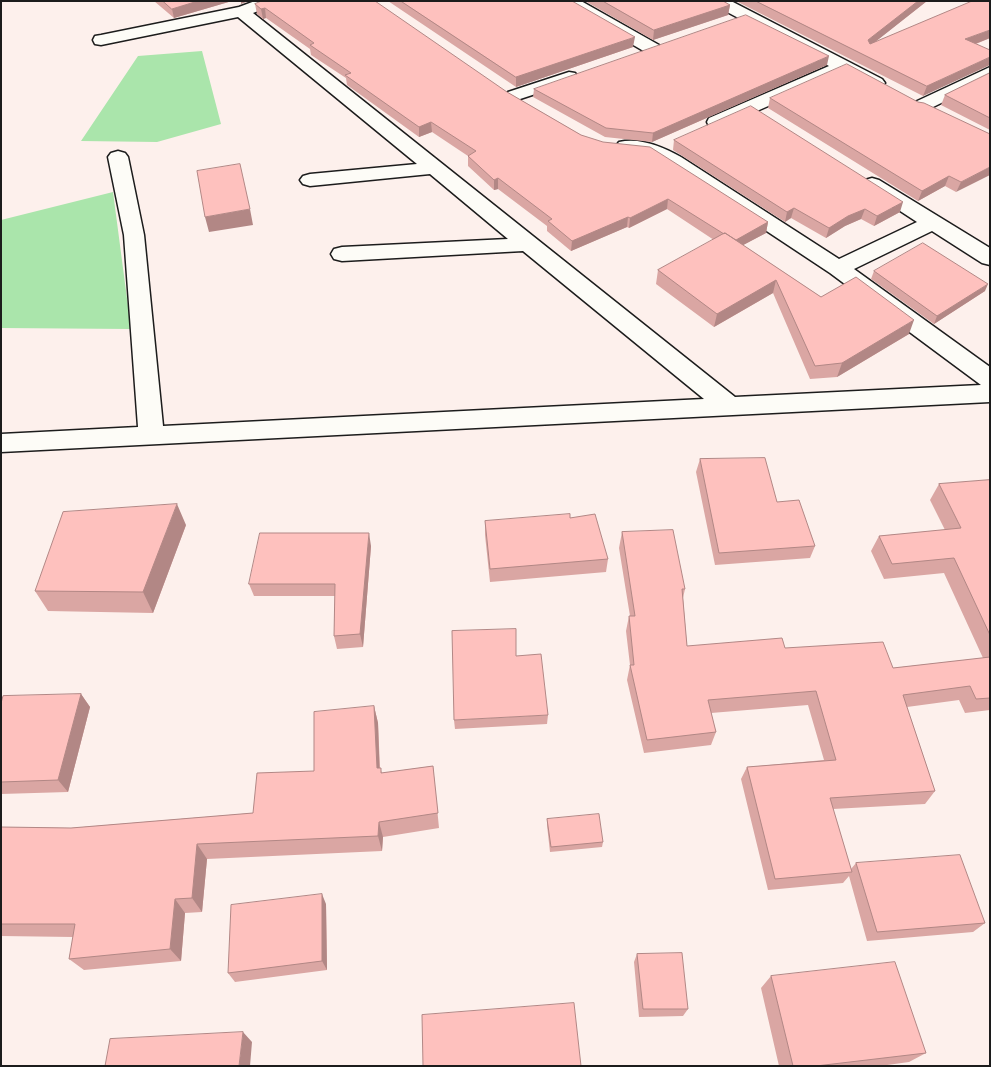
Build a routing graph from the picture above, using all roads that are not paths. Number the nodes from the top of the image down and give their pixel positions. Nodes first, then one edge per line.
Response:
1 (270, 1) edge
2 (569, 1) edge
3 (718, 1) edge
4 (244, 10) junction
5 (745, 16) junction
6 (727, 22) edge
7 (101, 40) dead end
8 (672, 42) edge
9 (653, 49) junction
10 (635, 55) edge
11 (843, 66) junction
12 (588, 71) edge
13 (990, 72) edge
14 (497, 85) edge
15 (514, 96) junction
16 (530, 106) edge
17 (921, 106) junction
18 (938, 114) edge
19 (698, 131) edge
20 (671, 142) dead end
21 (611, 144) edge
22 (654, 150) junction
23 (118, 157) dead end
24 (434, 168) junction
25 (858, 175) edge
26 (310, 180) dead end
27 (933, 222) junction
28 (528, 244) junction
29 (342, 254) dead end
30 (990, 258) edge
31 (838, 268) junction
32 (990, 379) edge
33 (990, 393) edge
34 (728, 406) junction
35 (152, 434) junction
36 (1, 442) edge

1 - 4 street
2 - 9 street
3 - 5 street
4 - 7 street
4 - 24 street
5 - 6 street
5 - 11 street
8 - 9 street
9 - 10 street
11 - 17 street
11 - 19 street
12 - 15 street
13 - 17 street
14 - 15 street
15 - 16 street
17 - 18 street
20 - 22 street
21 - 22 street
22 - 31 street
23 - 35 street
24 - 26 street
24 - 28 street
25 - 27 street
27 - 30 street
27 - 31 street
28 - 29 street
28 - 34 street
31 - 32 street
33 - 34 street
34 - 35 street
35 - 36 street

